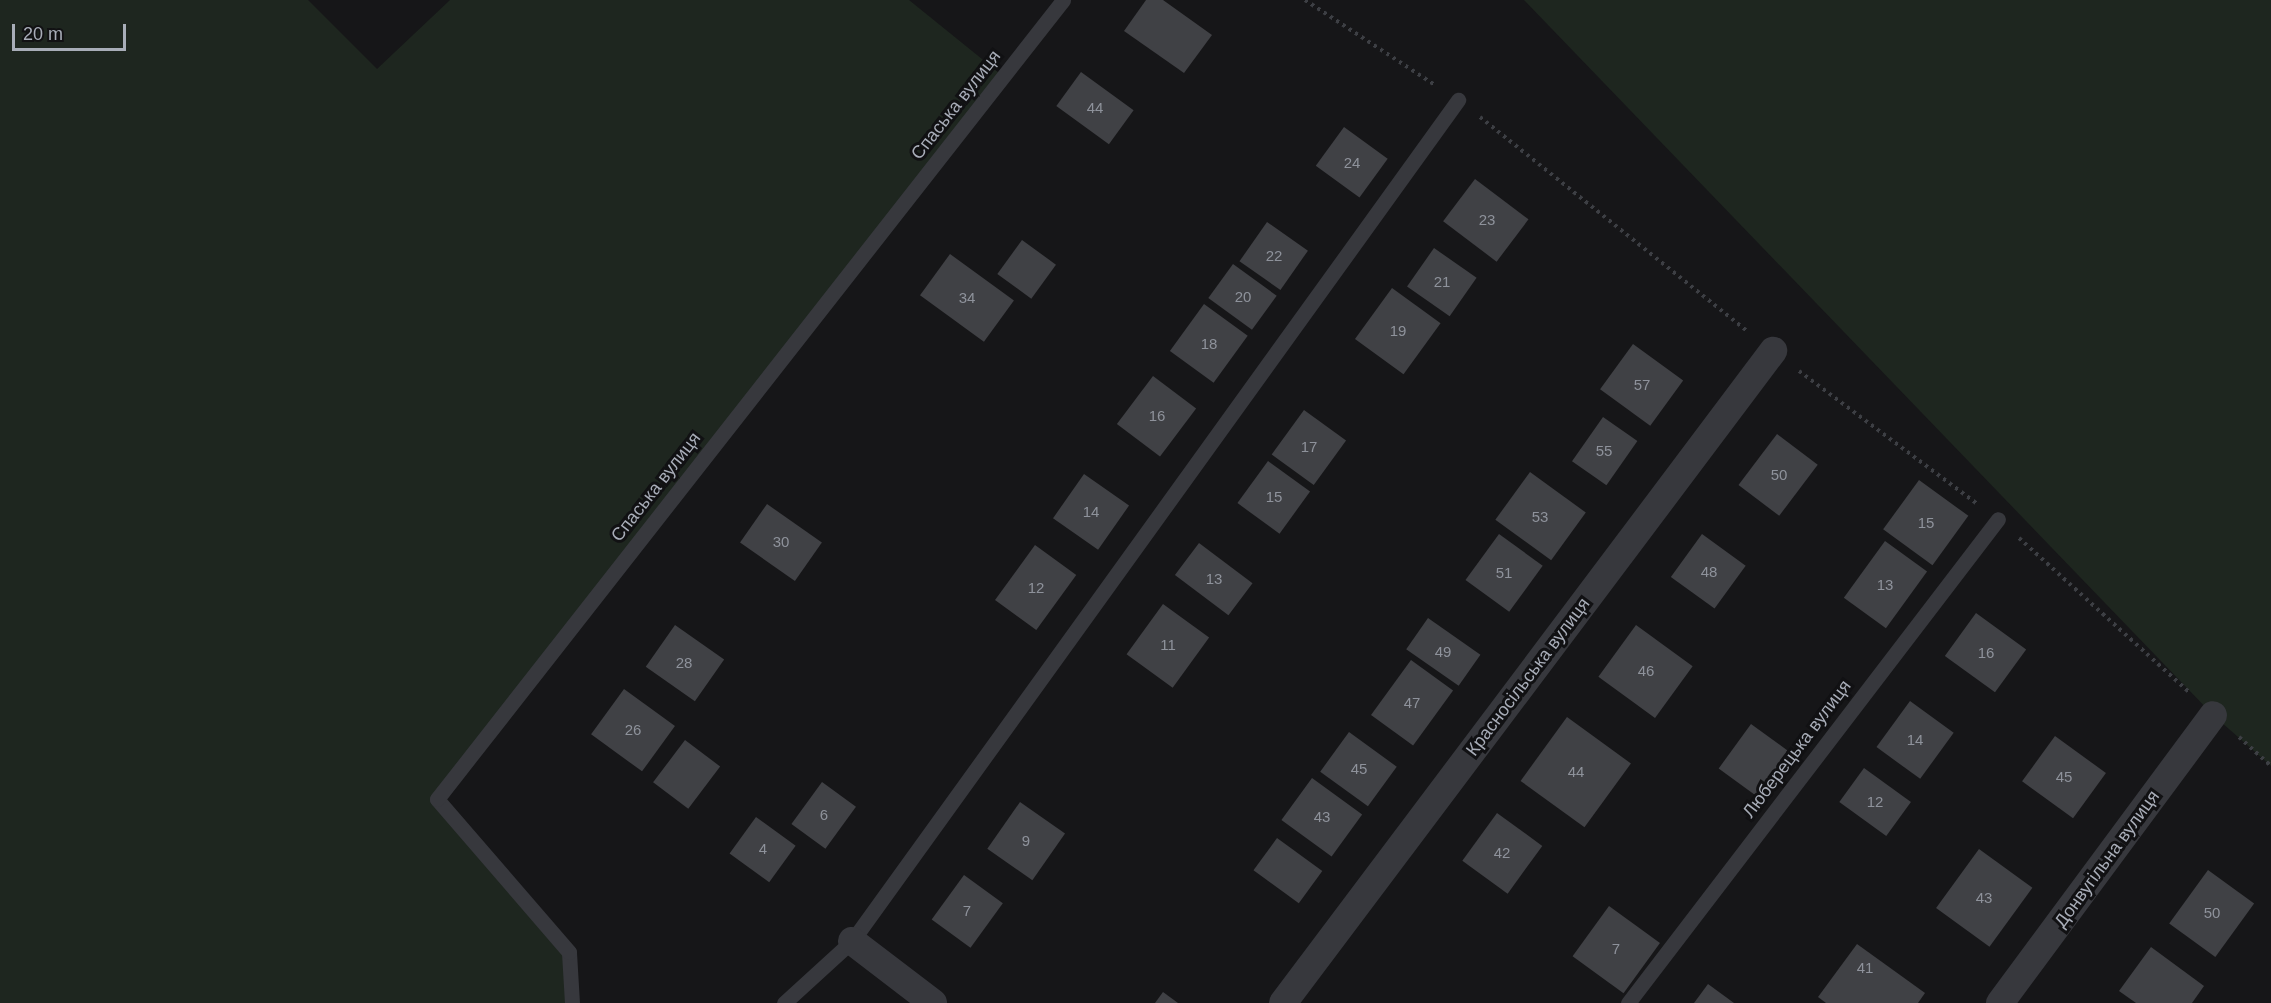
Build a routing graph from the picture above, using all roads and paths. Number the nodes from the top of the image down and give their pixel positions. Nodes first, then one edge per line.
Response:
1 (1063, 0) edge
2 (1458, 100) dead end
3 (1773, 351) dead end
4 (1998, 519) dead end
5 (2213, 715) dead end
6 (852, 941) junction
7 (572, 1003) edge
8 (784, 1003) edge
9 (933, 1003) edge
10 (1283, 1003) edge
11 (1628, 1003) edge
12 (2000, 1003) edge

1 - 7 lane, Спаська вулиця
2 - 6 lane
3 - 10 street, Красносільська вулиця
4 - 11 lane, Люберецька вулиця
5 - 12 street, Донвугільна вулиця
6 - 8 lane
6 - 9 street

